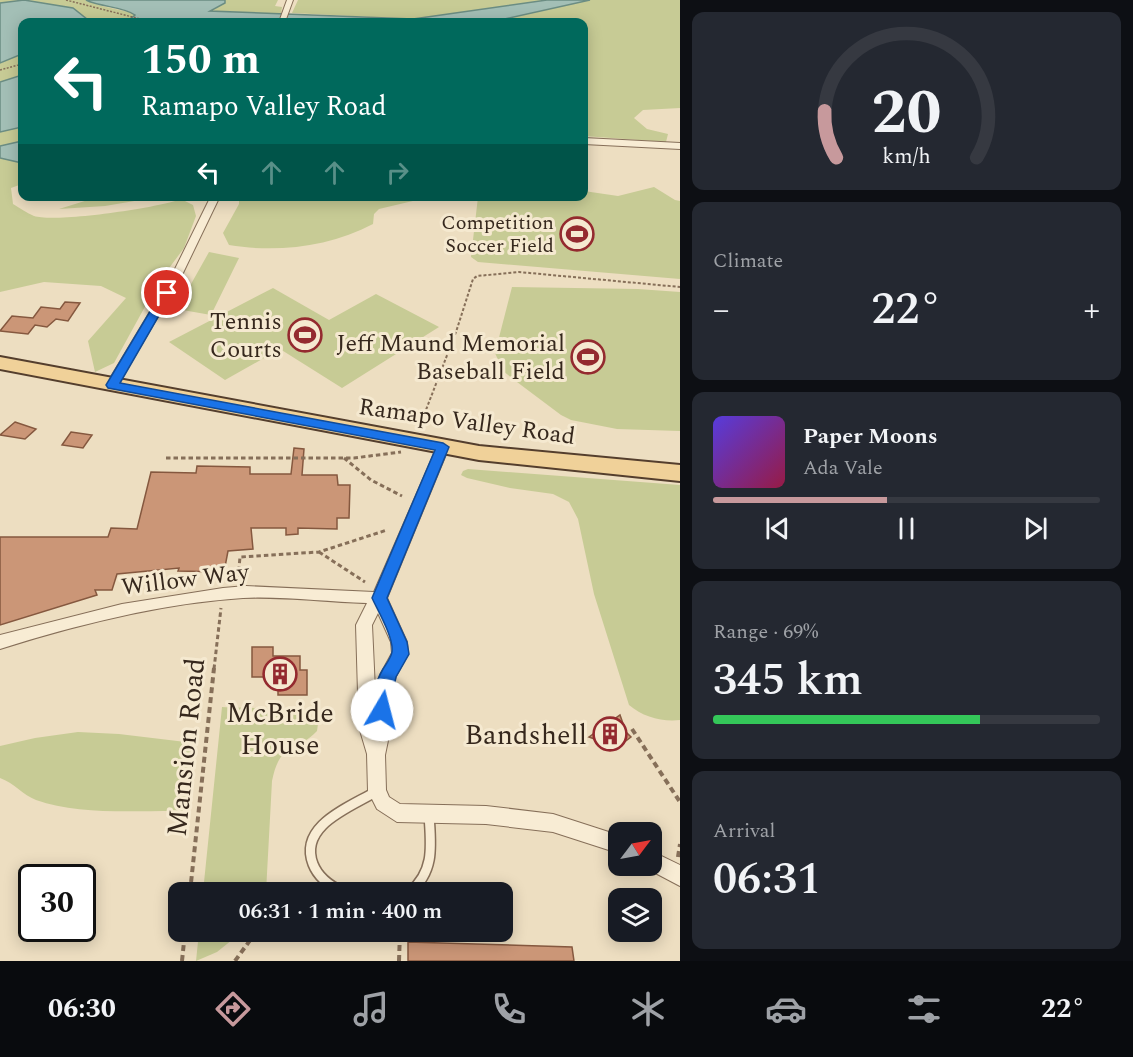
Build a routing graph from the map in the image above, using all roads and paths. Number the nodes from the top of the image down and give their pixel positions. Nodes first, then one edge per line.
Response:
1 (66, 0) edge
2 (290, 0) edge
3 (140, 18) edge
4 (283, 18) edge
5 (18, 65) edge
6 (0, 70) edge
7 (588, 141) edge
8 (680, 146) edge
9 (214, 201) edge
10 (680, 287) edge
11 (0, 363) edge
12 (112, 385) junction
13 (418, 432) dead end
14 (443, 447) junction
15 (400, 454) dead end
16 (344, 458) junction
17 (166, 459) dead end
18 (680, 473) edge
19 (402, 496) dead end
20 (387, 530) dead end
21 (319, 552) junction
22 (238, 578) dead end
23 (365, 582) dead end
24 (380, 598) junction
25 (221, 606) dead end
26 (0, 642) edge
27 (632, 729) dead end
28 (376, 755) junction
29 (377, 791) junction
30 (680, 802) edge
31 (429, 815) junction
32 (608, 841) edge
33 (662, 866) edge
34 (680, 876) edge
35 (191, 882) edge
36 (326, 882) edge
37 (422, 882) edge
38 (184, 942) edge
39 (248, 942) edge
40 (400, 942) edge
41 (182, 961) edge
42 (234, 961) edge
43 (399, 961) edge

1 - 3 path
2 - 4 street
5 - 6 path
7 - 8 street
9 - 12 street
10 - 13 path
11 - 12 main road, Ramapo Valley Road
12 - 14 main road, Ramapo Valley Road
14 - 18 main road, Ramapo Valley Road
14 - 24 street
15 - 16 path
16 - 17 path
16 - 19 path
20 - 21 path
21 - 22 path
21 - 23 path
24 - 26 street, Willow Way
24 - 28 street
24 - 28 street
25 - 35 path, Mansion Road
27 - 30 path
28 - 29 street
29 - 31 street
29 - 36 lane
31 - 32 street
31 - 37 lane
33 - 34 street
38 - 41 path
39 - 42 path
40 - 43 path

